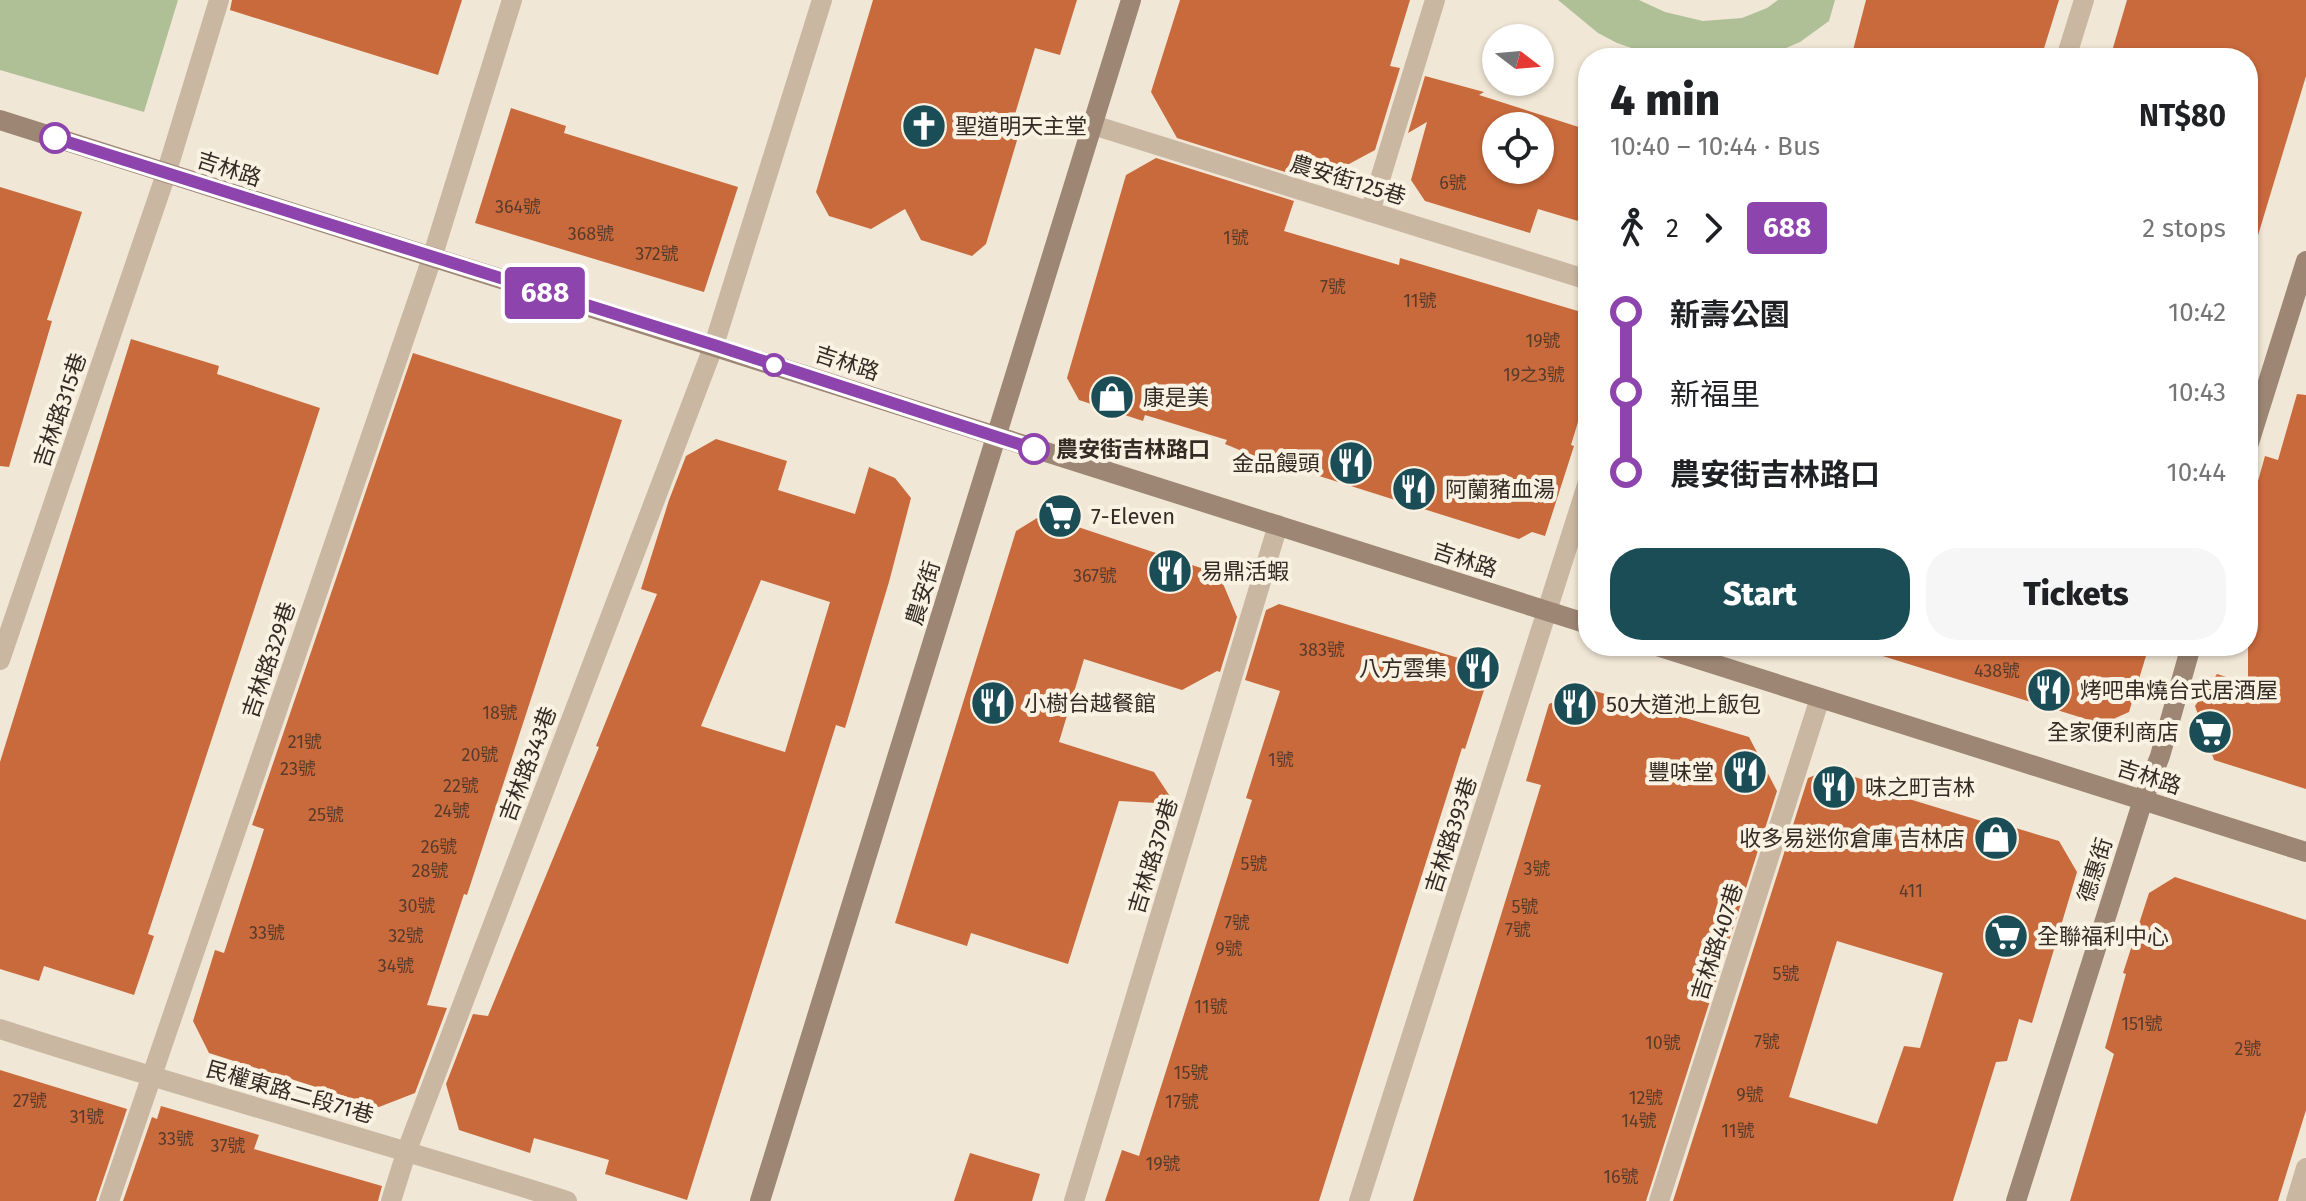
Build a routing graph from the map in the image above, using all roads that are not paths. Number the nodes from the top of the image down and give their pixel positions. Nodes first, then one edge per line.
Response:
1 (219, 0) edge
2 (512, 0) edge
3 (822, 0) edge
4 (1131, 0) edge
5 (1435, 0) edge
6 (2084, 0) edge
7 (2069, 48) edge
8 (0, 120) edge
9 (1093, 125) junction
10 (166, 174) junction
11 (1370, 212) junction
12 (432, 258) junction
13 (2306, 261) edge
14 (1578, 277) edge
15 (714, 345) junction
16 (2258, 414) edge
17 (996, 437) junction
18 (1578, 514) edge
19 (1278, 525) junction
20 (1548, 612) junction
21 (1578, 621) edge
22 (1688, 656) edge
23 (2188, 656) edge
24 (0, 660) edge
25 (1820, 698) junction
26 (2143, 800) junction
27 (2306, 852) edge
28 (0, 1029) edge
29 (151, 1078) junction
30 (407, 1150) junction
31 (2306, 1168) edge
32 (109, 1201) edge
33 (391, 1201) edge
34 (567, 1201) edge
35 (760, 1201) edge
36 (1074, 1201) edge
37 (1359, 1201) edge
38 (1659, 1201) edge
39 (2016, 1201) edge
40 (2296, 1201) edge

1 - 10 street, 吉林路315巷
2 - 12 street, 吉林路329巷
3 - 15 street, 吉林路343巷
4 - 9 street, 農安街
5 - 11 street
6 - 7 street
8 - 10 street, 吉林路
9 - 11 street, 農安街125巷
9 - 17 street, 農安街
10 - 12 street, 吉林路
10 - 24 street, 吉林路315巷
11 - 14 street, 農安街125巷
12 - 15 street, 吉林路
12 - 29 street, 吉林路329巷
13 - 16 street
15 - 17 street, 吉林路
15 - 30 street, 吉林路343巷
17 - 19 street, 吉林路
17 - 35 street, 農安街
18 - 20 street, 吉林路393巷
19 - 20 street, 吉林路
19 - 36 street, 吉林路379巷
20 - 21 street, 吉林路
20 - 37 street, 吉林路393巷
22 - 25 street, 吉林路
23 - 26 street, 德惠街
25 - 26 street, 吉林路
25 - 38 street, 吉林路407巷
26 - 27 street, 吉林路
26 - 39 street, 德惠街
28 - 29 street, 民權東路二段71巷
29 - 30 street, 民權東路二段71巷
29 - 32 street, 吉林路329巷
30 - 33 street, 吉林路343巷
30 - 34 street, 民權東路二段71巷
31 - 40 street

